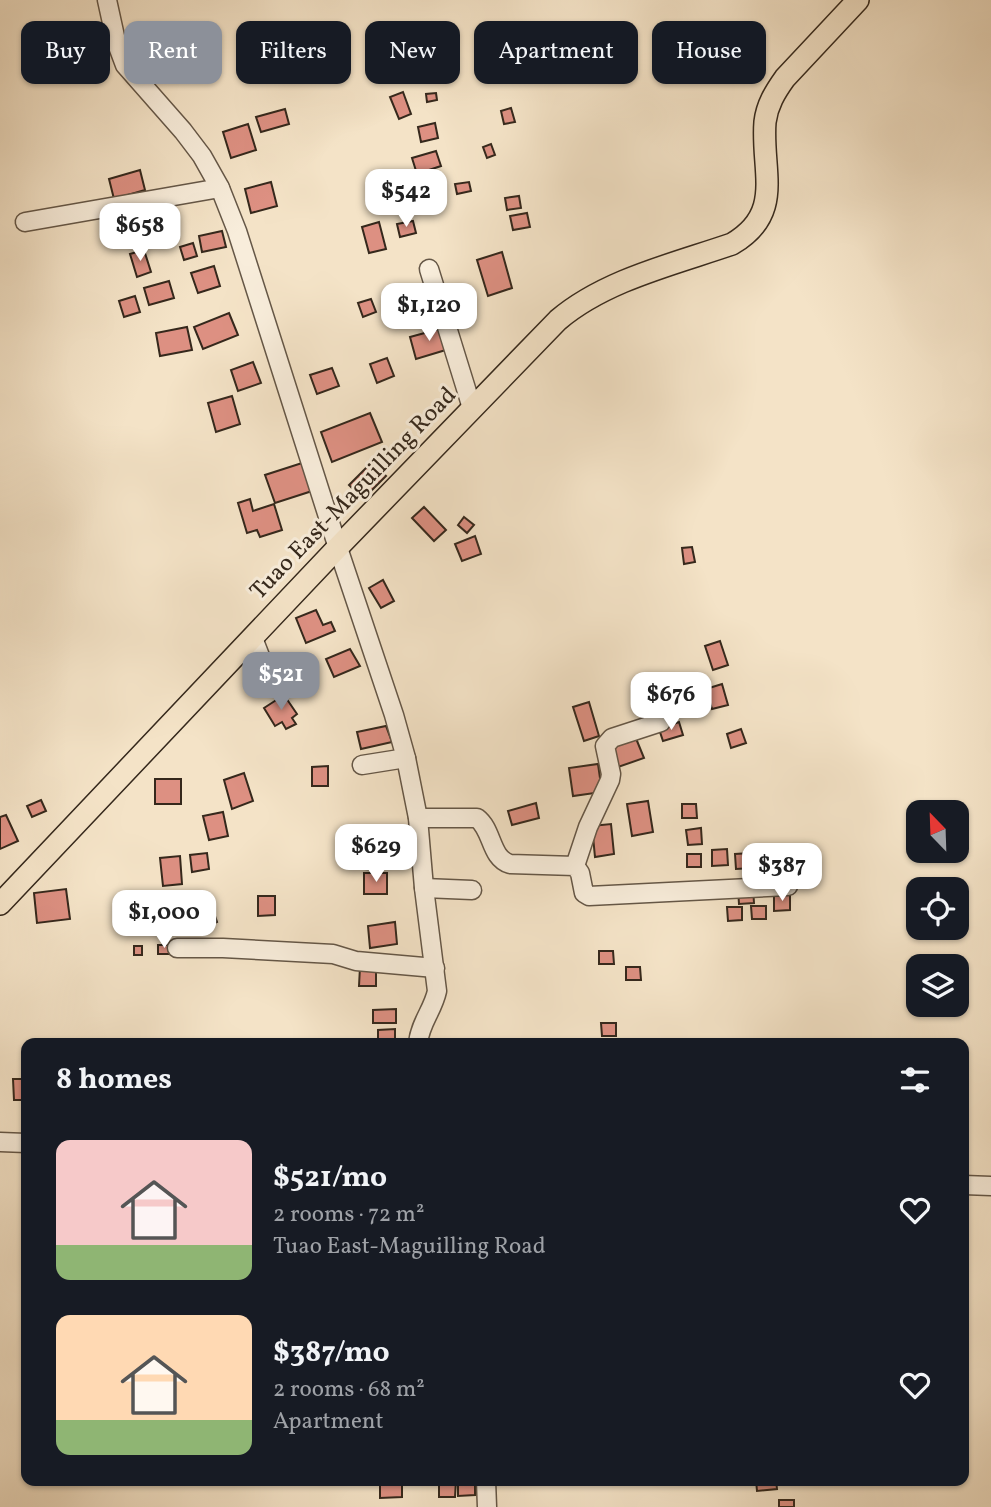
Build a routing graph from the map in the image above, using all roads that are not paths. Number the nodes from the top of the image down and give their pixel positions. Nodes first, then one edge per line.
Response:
1 (107, 0) edge
2 (855, 1) edge
3 (220, 188) junction
4 (25, 222) dead end
5 (429, 269) dead end
6 (472, 408) junction
7 (338, 548) junction
8 (253, 638) junction
9 (270, 682) dead end
10 (661, 722) dead end
11 (406, 758) junction
12 (362, 765) dead end
13 (418, 818) junction
14 (575, 866) junction
15 (788, 886) dead end
16 (424, 888) junction
17 (472, 890) dead end
18 (0, 904) edge
19 (177, 948) dead end
20 (435, 968) junction
21 (418, 1038) edge
22 (0, 1142) edge
23 (21, 1143) edge
24 (969, 1185) edge
25 (991, 1186) edge
26 (486, 1486) edge
27 (487, 1507) edge

1 - 3 street
2 - 6 main road, Tuao East-Maguilling Road
3 - 4 street
3 - 7 street
5 - 6 street
6 - 7 main road, Tuao East-Maguilling Road
7 - 8 main road, Tuao East-Maguilling Road
7 - 11 street
8 - 9 street
8 - 18 main road, Tuao East-Maguilling Road
10 - 14 street
11 - 12 street
11 - 13 street
13 - 14 street
13 - 16 street
14 - 15 street
16 - 17 street
16 - 20 street
19 - 20 street
20 - 21 street
22 - 23 street
24 - 25 street
26 - 27 street

